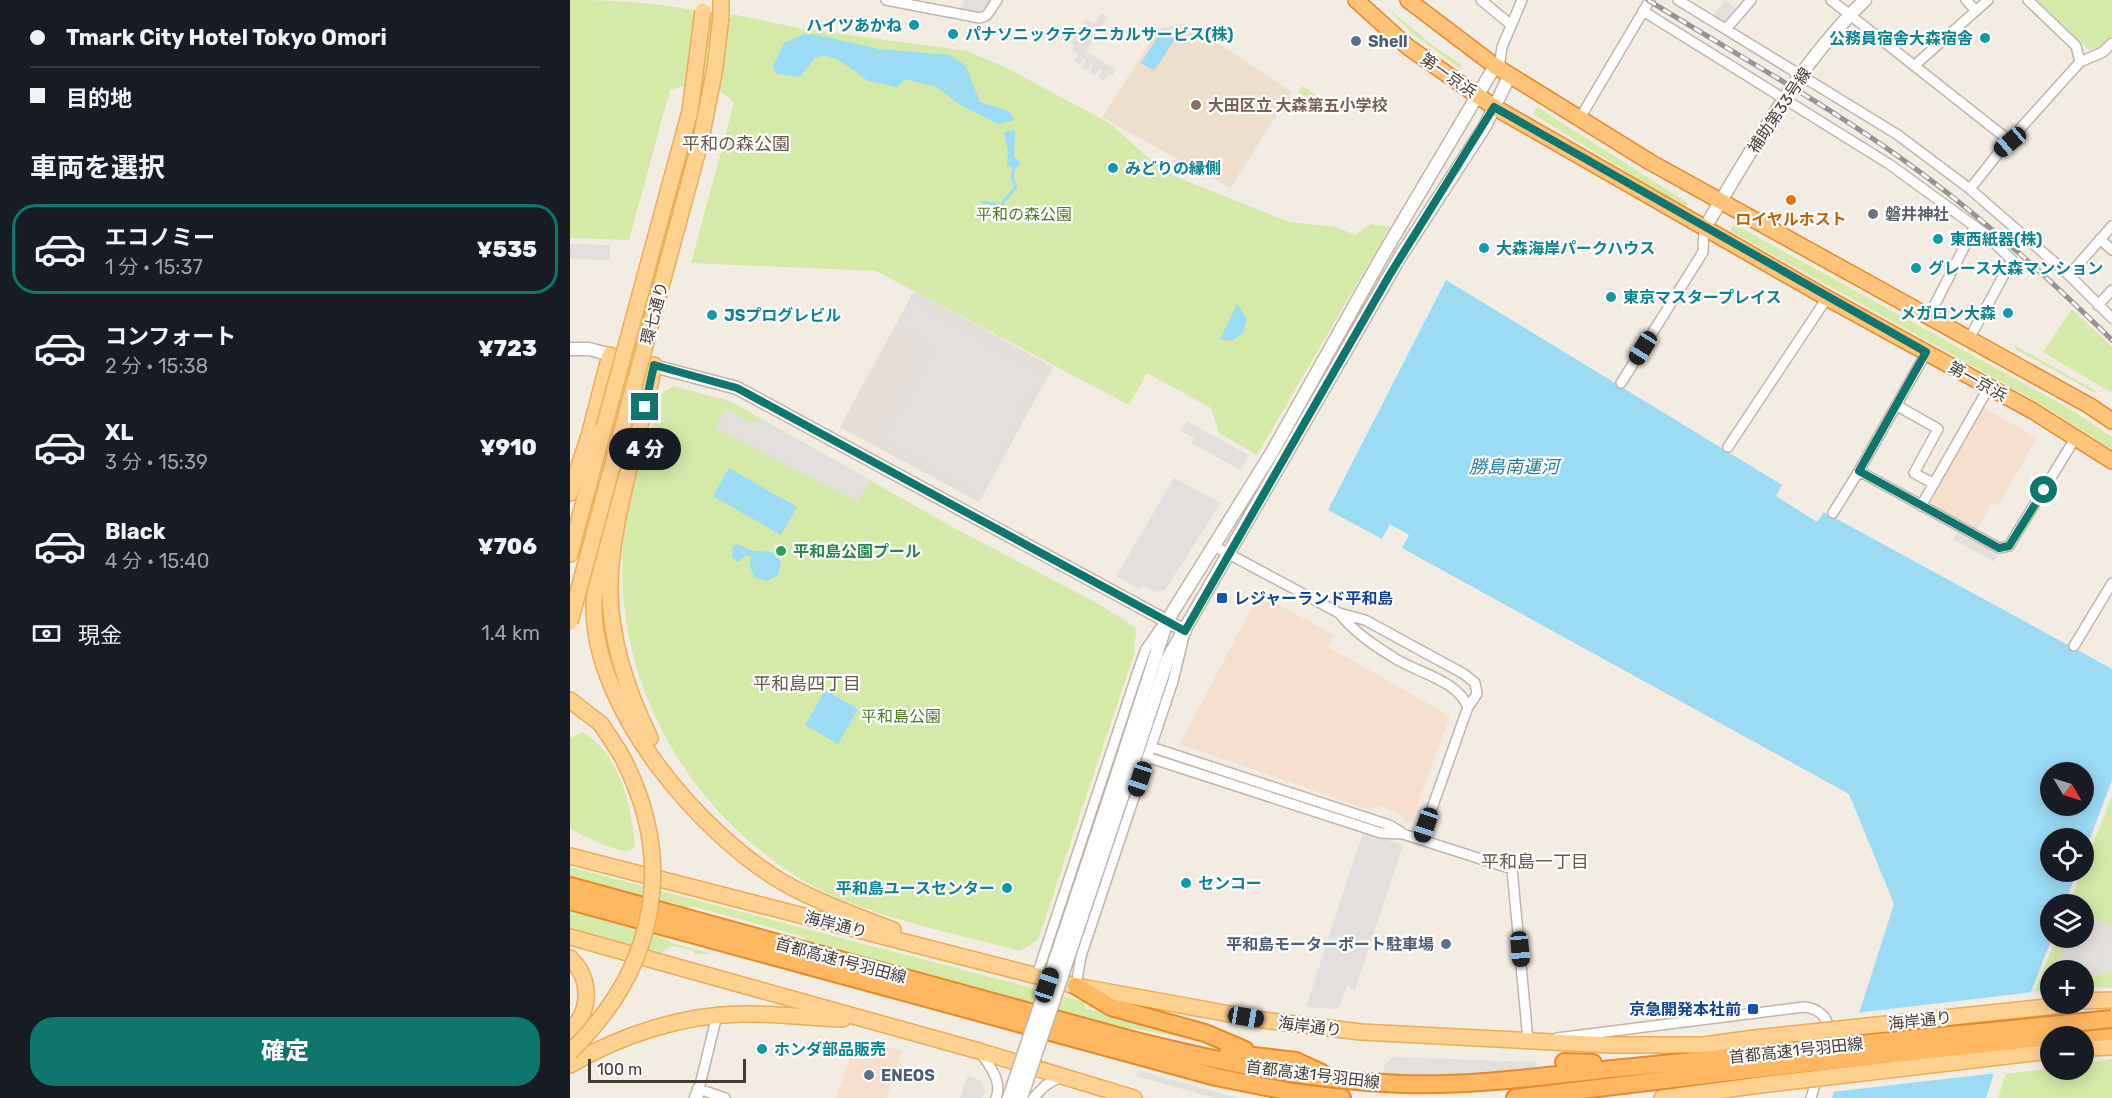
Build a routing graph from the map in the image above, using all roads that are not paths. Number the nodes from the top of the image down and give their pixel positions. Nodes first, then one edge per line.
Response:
1 (886, 0) edge
2 (997, 0) edge
3 (1356, 0) edge
4 (1408, 0) edge
5 (1481, 0) edge
6 (1522, 0) edge
7 (1650, 0) edge
8 (1678, 0) edge
9 (1751, 0) edge
10 (1831, 0) edge
11 (1865, 0) edge
12 (1966, 0) edge
13 (1988, 0) edge
14 (2028, 0) edge
15 (898, 1) edge
16 (704, 5) edge
17 (721, 8) edge
18 (1643, 11) junction
19 (1976, 11) junction
20 (1849, 15) junction
21 (1510, 24) junction
22 (1726, 29) junction
23 (2112, 43) edge
24 (2080, 62) junction
25 (1914, 66) junction
26 (1501, 70) junction
27 (1800, 76) junction
28 (1478, 96) junction
29 (1785, 99) junction
30 (1494, 107) junction
31 (1580, 118) junction
32 (2010, 142) junction
33 (1970, 189) junction
34 (1720, 202) junction
35 (1975, 226) junction
36 (2112, 226) edge
37 (1704, 229) junction
38 (2100, 239) junction
39 (2112, 250) edge
40 (2069, 276) junction
41 (2112, 290) edge
42 (1827, 298) junction
43 (2098, 305) junction
44 (1929, 316) junction
45 (2112, 318) edge
46 (1969, 339) junction
47 (570, 349) edge
48 (1926, 352) junction
49 (610, 355) junction
50 (654, 365) junction
51 (1621, 383) dead end
52 (1989, 387) junction
53 (1896, 405) junction
54 (2112, 421) edge
55 (604, 427) junction
56 (621, 432) junction
57 (2076, 437) junction
58 (1728, 447) dead end
59 (2112, 461) edge
60 (1859, 471) junction
61 (1934, 484) junction
62 (570, 493) edge
63 (1921, 506) junction
64 (570, 512) edge
65 (1833, 513) dead end
66 (1214, 546) junction
67 (570, 554) edge
68 (1229, 554) junction
69 (2112, 583) edge
70 (1339, 614) junction
71 (1167, 621) junction
72 (570, 622) edge
73 (1185, 631) junction
74 (2074, 646) dead end
75 (570, 700) edge
76 (1468, 707) junction
77 (1150, 747) junction
78 (1147, 757) junction
79 (669, 777) junction
80 (1120, 783) junction
81 (1403, 834) junction
82 (1421, 839) junction
83 (570, 856) edge
84 (570, 886) edge
85 (570, 901) edge
86 (570, 937) edge
87 (699, 938) junction
88 (951, 952) junction
89 (570, 958) edge
90 (1037, 975) junction
91 (802, 977) dead end
92 (1076, 986) junction
93 (2112, 1000) edge
94 (2094, 1001) edge
95 (2040, 1008) edge
96 (717, 1015) junction
97 (2112, 1018) edge
98 (861, 1020) junction
99 (570, 1031) edge
100 (2112, 1032) edge
101 (2094, 1033) edge
102 (2040, 1038) edge
103 (1132, 1040) junction
104 (1534, 1041) junction
105 (2112, 1047) edge
106 (2094, 1048) edge
107 (979, 1051) junction
108 (2040, 1051) edge
109 (570, 1052) edge
110 (1257, 1056) junction
111 (1564, 1062) dead end
112 (1756, 1062) junction
113 (570, 1065) edge
114 (1619, 1068) junction
115 (1062, 1076) junction
116 (1335, 1078) junction
117 (698, 1094) edge
118 (1555, 1095) edge
119 (725, 1098) edge
120 (996, 1098) edge
121 (1009, 1098) edge
122 (1022, 1098) edge
123 (1033, 1098) edge
124 (1134, 1098) edge
125 (1342, 1098) edge
126 (1515, 1098) edge
127 (1662, 1098) edge
128 (1811, 1098) edge

1 - 15 street
2 - 15 street
3 - 28 highway, 第一京浜
4 - 26 highway, 第一京浜
5 - 21 street
6 - 21 street
7 - 18 street
8 - 22 street
9 - 22 street
10 - 20 street
11 - 20 street, 補助第33号線
12 - 19 street
13 - 19 street
14 - 24 street
16 - 55 main road, 環七通り, bridge
17 - 56 main road, 環七通り, bridge
18 - 29 street
18 - 31 street
19 - 25 street
20 - 25 street
20 - 27 street, 補助第33号線
21 - 26 street
22 - 27 street
23 - 24 street
24 - 32 street
25 - 32 street
26 - 28 street
26 - 30 street
26 - 31 highway, 第一京浜
27 - 29 street, 補助第33号線
27 - 33 street
28 - 30 highway, 第一京浜
28 - 66 street
29 - 34 street, 補助第33号線
29 - 35 street
30 - 37 highway, 第一京浜
30 - 68 street
31 - 34 highway, 第一京浜
32 - 33 street
33 - 40 street
34 - 37 street, 補助第33号線
34 - 44 highway, 第一京浜
35 - 44 street
35 - 46 street
36 - 38 street
37 - 42 highway, 第一京浜
37 - 51 street
38 - 39 street
38 - 40 street
40 - 43 street
41 - 43 street
42 - 48 highway, 第一京浜
42 - 58 street
43 - 45 street
44 - 46 highway, 第一京浜
46 - 54 highway, 第一京浜
47 - 49 street
48 - 52 highway, 第一京浜
48 - 53 street
49 - 50 street
49 - 62 main road
50 - 71 street
50 - 79 main road
52 - 57 highway, 第一京浜
52 - 61 street
53 - 60 street
53 - 61 street
55 - 64 main road
55 - 67 main road, 環七通り
56 - 72 main road, 環七通り, bridge
56 - 79 main road, bridge
57 - 59 highway, 第一京浜
57 - 63 street
60 - 63 street
60 - 65 street
61 - 63 street
66 - 68 street
66 - 71 street
68 - 70 street
68 - 73 street
69 - 74 street
70 - 76 street
70 - 76 street
71 - 73 street
71 - 80 street
71 - 90 street
73 - 77 street
73 - 80 street
75 - 109 main road, bridge
76 - 82 street
77 - 78 street
77 - 81 street
78 - 81 street
78 - 92 street
79 - 88 main road
80 - 121 street, bridge
80 - 122 street, bridge
81 - 82 street
82 - 104 street
83 - 88 main road, 海岸通り
84 - 103 highway, 首都高速1号羽田線
85 - 87 highway, 首都高速1号羽田線
86 - 98 main road
87 - 91 highway
87 - 125 highway, 首都高速1号羽田線
88 - 90 main road, 海岸通り
89 - 99 main road
90 - 92 main road, 海岸通り
92 - 104 main road, 海岸通り
92 - 110 highway
93 - 94 main road
95 - 112 main road, 海岸通り, bridge
96 - 98 main road
96 - 113 main road
96 - 117 street
97 - 112 highway, 首都高速1号羽田線, bridge
98 - 107 main road
100 - 101 highway, 首都高速1号羽田線
102 - 112 highway, 首都高速1号羽田線, bridge
103 - 110 highway
103 - 116 highway, 首都高速1号羽田線
104 - 112 main road, 海岸通り
104 - 128 street
105 - 106 main road
107 - 115 main road
107 - 120 street
108 - 112 main road, 海岸通り, bridge
110 - 116 highway
111 - 114 highway
112 - 114 highway, 首都高速1号羽田線
112 - 118 highway, 首都高速1号羽田線
112 - 127 main road, 海岸通り
114 - 116 highway, 首都高速1号羽田線
115 - 123 street
115 - 124 main road
117 - 119 street
118 - 126 highway, 首都高速1号羽田線

